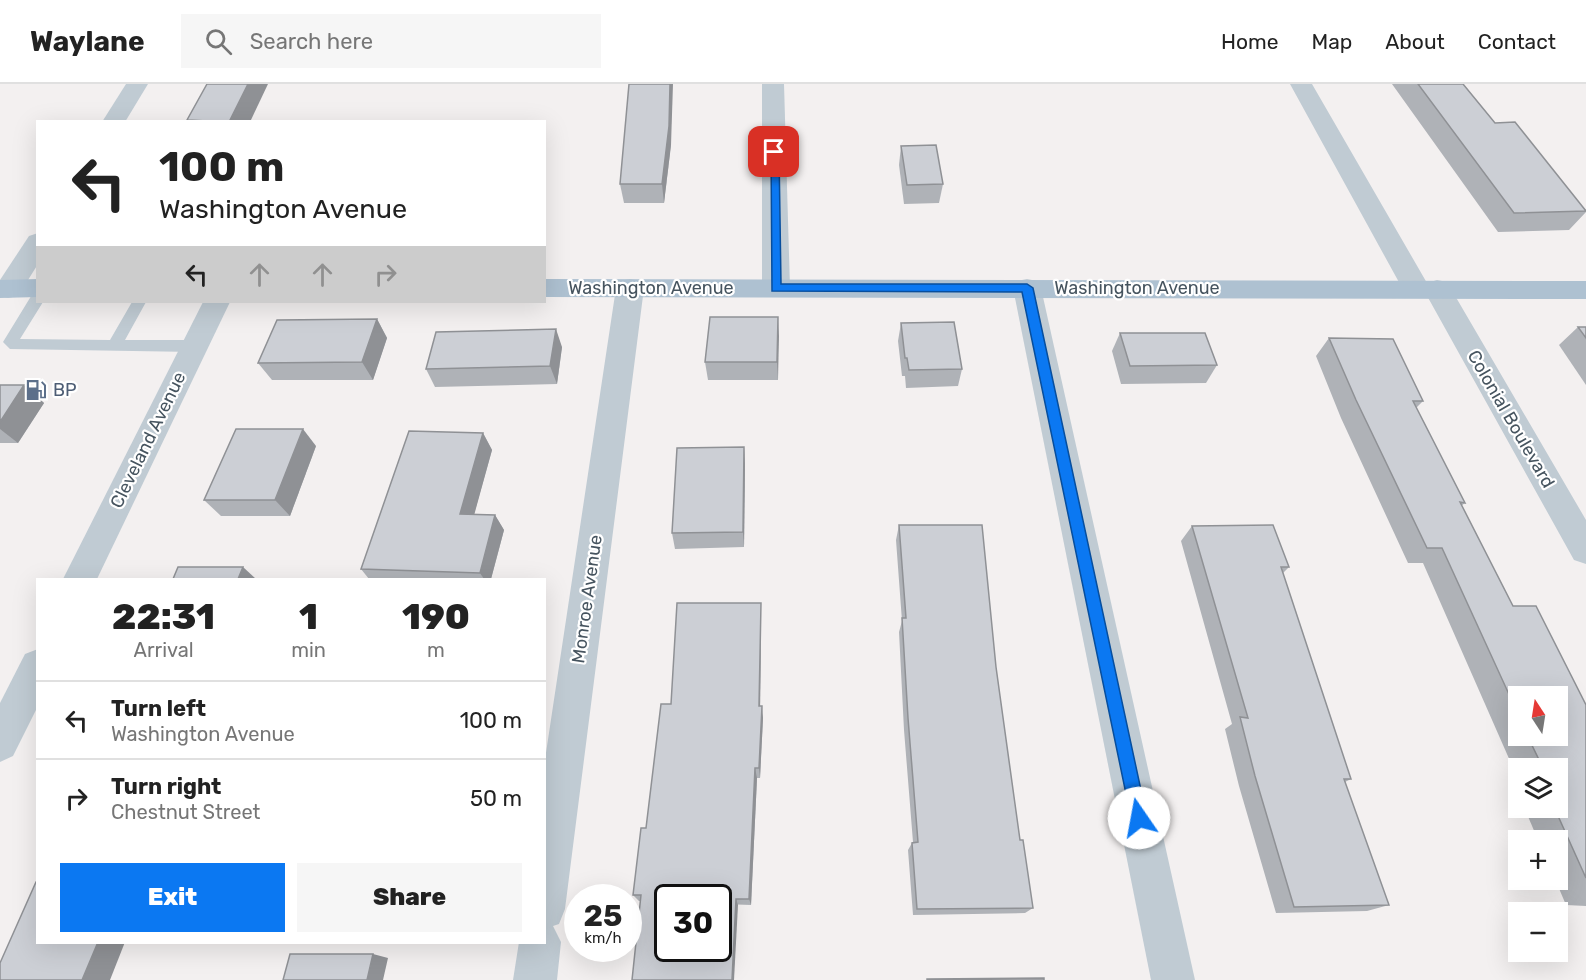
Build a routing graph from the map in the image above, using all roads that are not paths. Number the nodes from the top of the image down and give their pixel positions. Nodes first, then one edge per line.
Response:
1 (137, 84) edge
2 (773, 84) edge
3 (1301, 84) edge
4 (114, 120) edge
5 (36, 245) edge
6 (36, 288) edge
7 (546, 288) edge
8 (630, 288) junction
9 (776, 288) junction
10 (1027, 288) junction
11 (1426, 288) junction
12 (4, 289) edge
13 (1586, 290) edge
14 (36, 300) edge
15 (138, 303) edge
16 (216, 303) edge
17 (114, 346) junction
18 (194, 346) junction
19 (1586, 550) edge
20 (80, 578) edge
21 (36, 668) edge
22 (11, 699) edge
23 (0, 743) edge
24 (546, 895) edge
25 (540, 944) edge
26 (535, 980) edge
27 (1173, 980) edge

1 - 4 street
2 - 9 street
3 - 11 street, Colonial Boulevard
5 - 12 street
6 - 12 main road
7 - 8 main road, Washington Avenue
8 - 9 main road, Washington Avenue
8 - 24 street, Monroe Avenue
9 - 10 main road, Washington Avenue
10 - 11 main road, Washington Avenue
10 - 27 street
11 - 13 main road, Washington Avenue
11 - 19 street, Colonial Boulevard
14 - 17 lane
15 - 17 lane
16 - 18 street, Cleveland Avenue
17 - 18 lane
18 - 20 street, Cleveland Avenue
21 - 22 street
22 - 23 street
25 - 26 street

